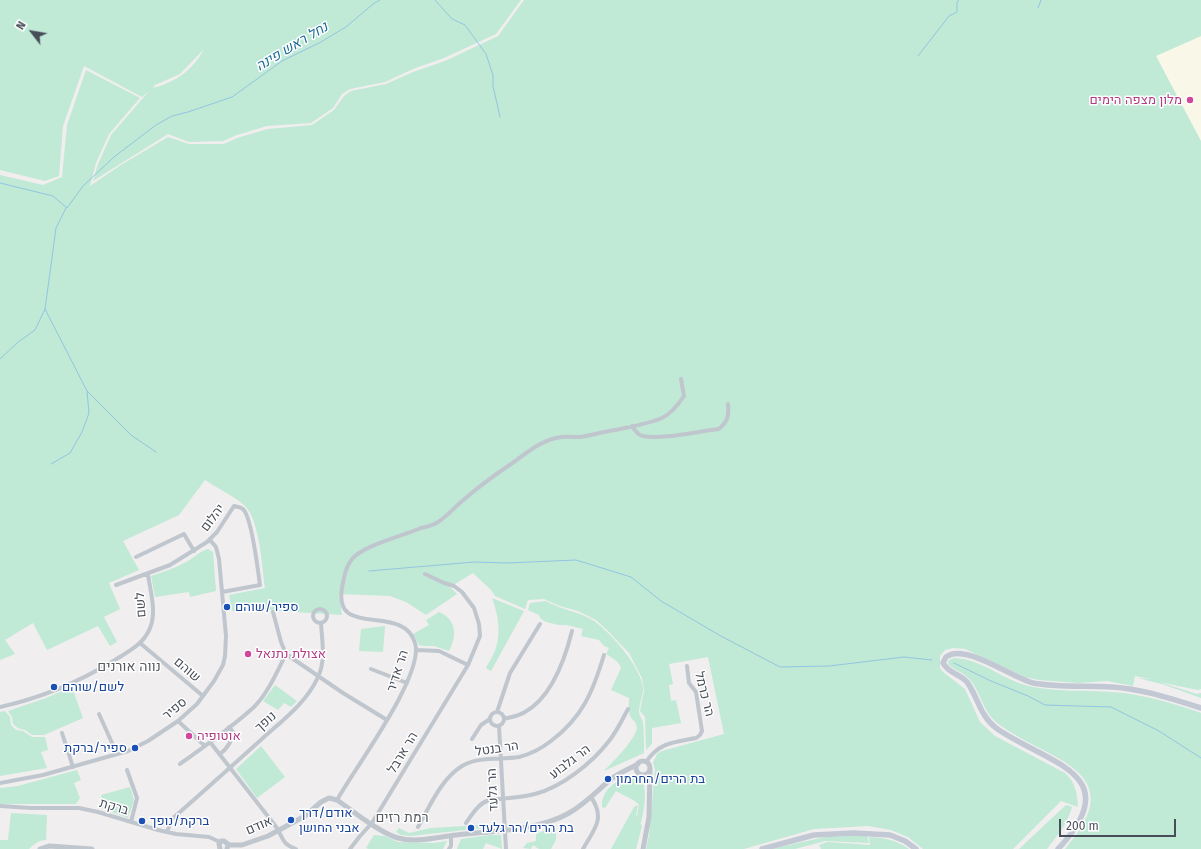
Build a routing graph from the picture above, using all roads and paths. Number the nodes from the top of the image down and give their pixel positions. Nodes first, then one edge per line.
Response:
1 (681, 379) dead end
2 (728, 404) dead end
3 (632, 426) junction
4 (210, 540) junction
5 (194, 550) junction
6 (136, 558) dead end
7 (148, 574) junction
8 (425, 574) dead end
9 (116, 585) dead end
10 (222, 592) junction
11 (273, 612) dead end
12 (321, 623) dead end
13 (540, 624) dead end
14 (572, 631) dead end
15 (140, 644) junction
16 (417, 650) junction
17 (286, 654) junction
18 (604, 655) dead end
19 (468, 665) junction
20 (687, 666) dead end
21 (371, 669) dead end
22 (319, 676) junction
23 (407, 683) junction
24 (203, 696) junction
25 (0, 708) edge
26 (1201, 708) edge
27 (628, 709) dead end
28 (497, 712) junction
29 (99, 714) dead end
30 (504, 719) junction
31 (387, 720) junction
32 (490, 720) junction
33 (178, 721) junction
34 (499, 726) junction
35 (229, 727) junction
36 (62, 733) dead end
37 (472, 739) dead end
38 (210, 742) junction
39 (205, 746) junction
40 (117, 754) junction
41 (220, 754) junction
42 (501, 758) junction
43 (646, 762) junction
44 (180, 764) dead end
45 (638, 764) junction
46 (73, 766) junction
47 (230, 768) junction
48 (650, 768) junction
49 (127, 770) dead end
50 (623, 773) junction
51 (640, 773) junction
52 (0, 783) edge
53 (650, 787) junction
54 (591, 797) junction
55 (503, 798) junction
56 (337, 800) junction
57 (0, 806) edge
58 (132, 822) junction
59 (372, 823) junction
60 (466, 823) dead end
61 (418, 827) dead end
62 (505, 829) junction
63 (278, 830) junction
64 (167, 832) junction
65 (451, 836) junction
66 (220, 842) junction
67 (228, 847) edge
68 (42, 848) edge
69 (92, 849) edge
70 (220, 849) edge
71 (296, 849) edge
72 (350, 849) edge
73 (449, 849) edge
74 (506, 849) edge
75 (583, 849) edge
76 (643, 849) edge
77 (762, 849) edge
78 (916, 849) edge
79 (1058, 849) edge

1 - 3 street, הר אדיר
2 - 3 street
3 - 16 street, הר אדיר
4 - 5 street, יהלום
4 - 10 street, ספיר
4 - 10 street, יהלום
5 - 6 street
5 - 7 street, יהלום
7 - 9 street, יהלום
7 - 15 street, לשם
8 - 19 street, הר ארבל
10 - 24 street, ספיר
11 - 17 street
12 - 22 street, נופך
13 - 28 street
14 - 30 street
15 - 24 street, שוהם
15 - 25 street, לשם
16 - 19 street
16 - 23 street, הר אדיר
17 - 22 street
17 - 35 street
18 - 42 street, הר בנטל
19 - 59 street, הר ארבל
20 - 43 street, הר כרמל
21 - 23 street
22 - 31 street
22 - 47 street, נופך
23 - 31 street, הר אדיר
24 - 33 street, ספיר
26 - 79 main road
27 - 55 street, הר גלבוע
28 - 30 street
28 - 32 street
29 - 40 street
30 - 34 street
31 - 56 street, הר אדיר
32 - 34 street
32 - 37 street
33 - 39 street
33 - 40 street, ספיר
34 - 42 street, הר גלעד
35 - 38 street
35 - 41 street
36 - 46 street
38 - 39 street
38 - 41 street
39 - 44 street
40 - 46 street, ספיר
41 - 47 street
42 - 55 street, הר גלעד
42 - 61 street, הר בנטל
43 - 45 street
43 - 48 street
45 - 50 street
45 - 51 street
46 - 52 street, ספיר
47 - 63 street
47 - 64 street, נופך
48 - 51 street
48 - 53 street
49 - 58 street
50 - 51 street
50 - 54 street
51 - 53 street
53 - 76 street
54 - 62 street
54 - 75 street
55 - 60 street, הר גלבוע
55 - 62 street, הר גלעד
56 - 59 street
56 - 63 street, אודם
57 - 58 street, ברקת
58 - 64 street, ברקת
59 - 65 street
59 - 72 street, הר ארבל
62 - 65 street
62 - 74 street, הר גלעד
63 - 67 street, אודם
63 - 71 street
64 - 66 street, ברקת
65 - 73 street
66 - 67 street
66 - 70 street
68 - 69 street
77 - 78 main road

